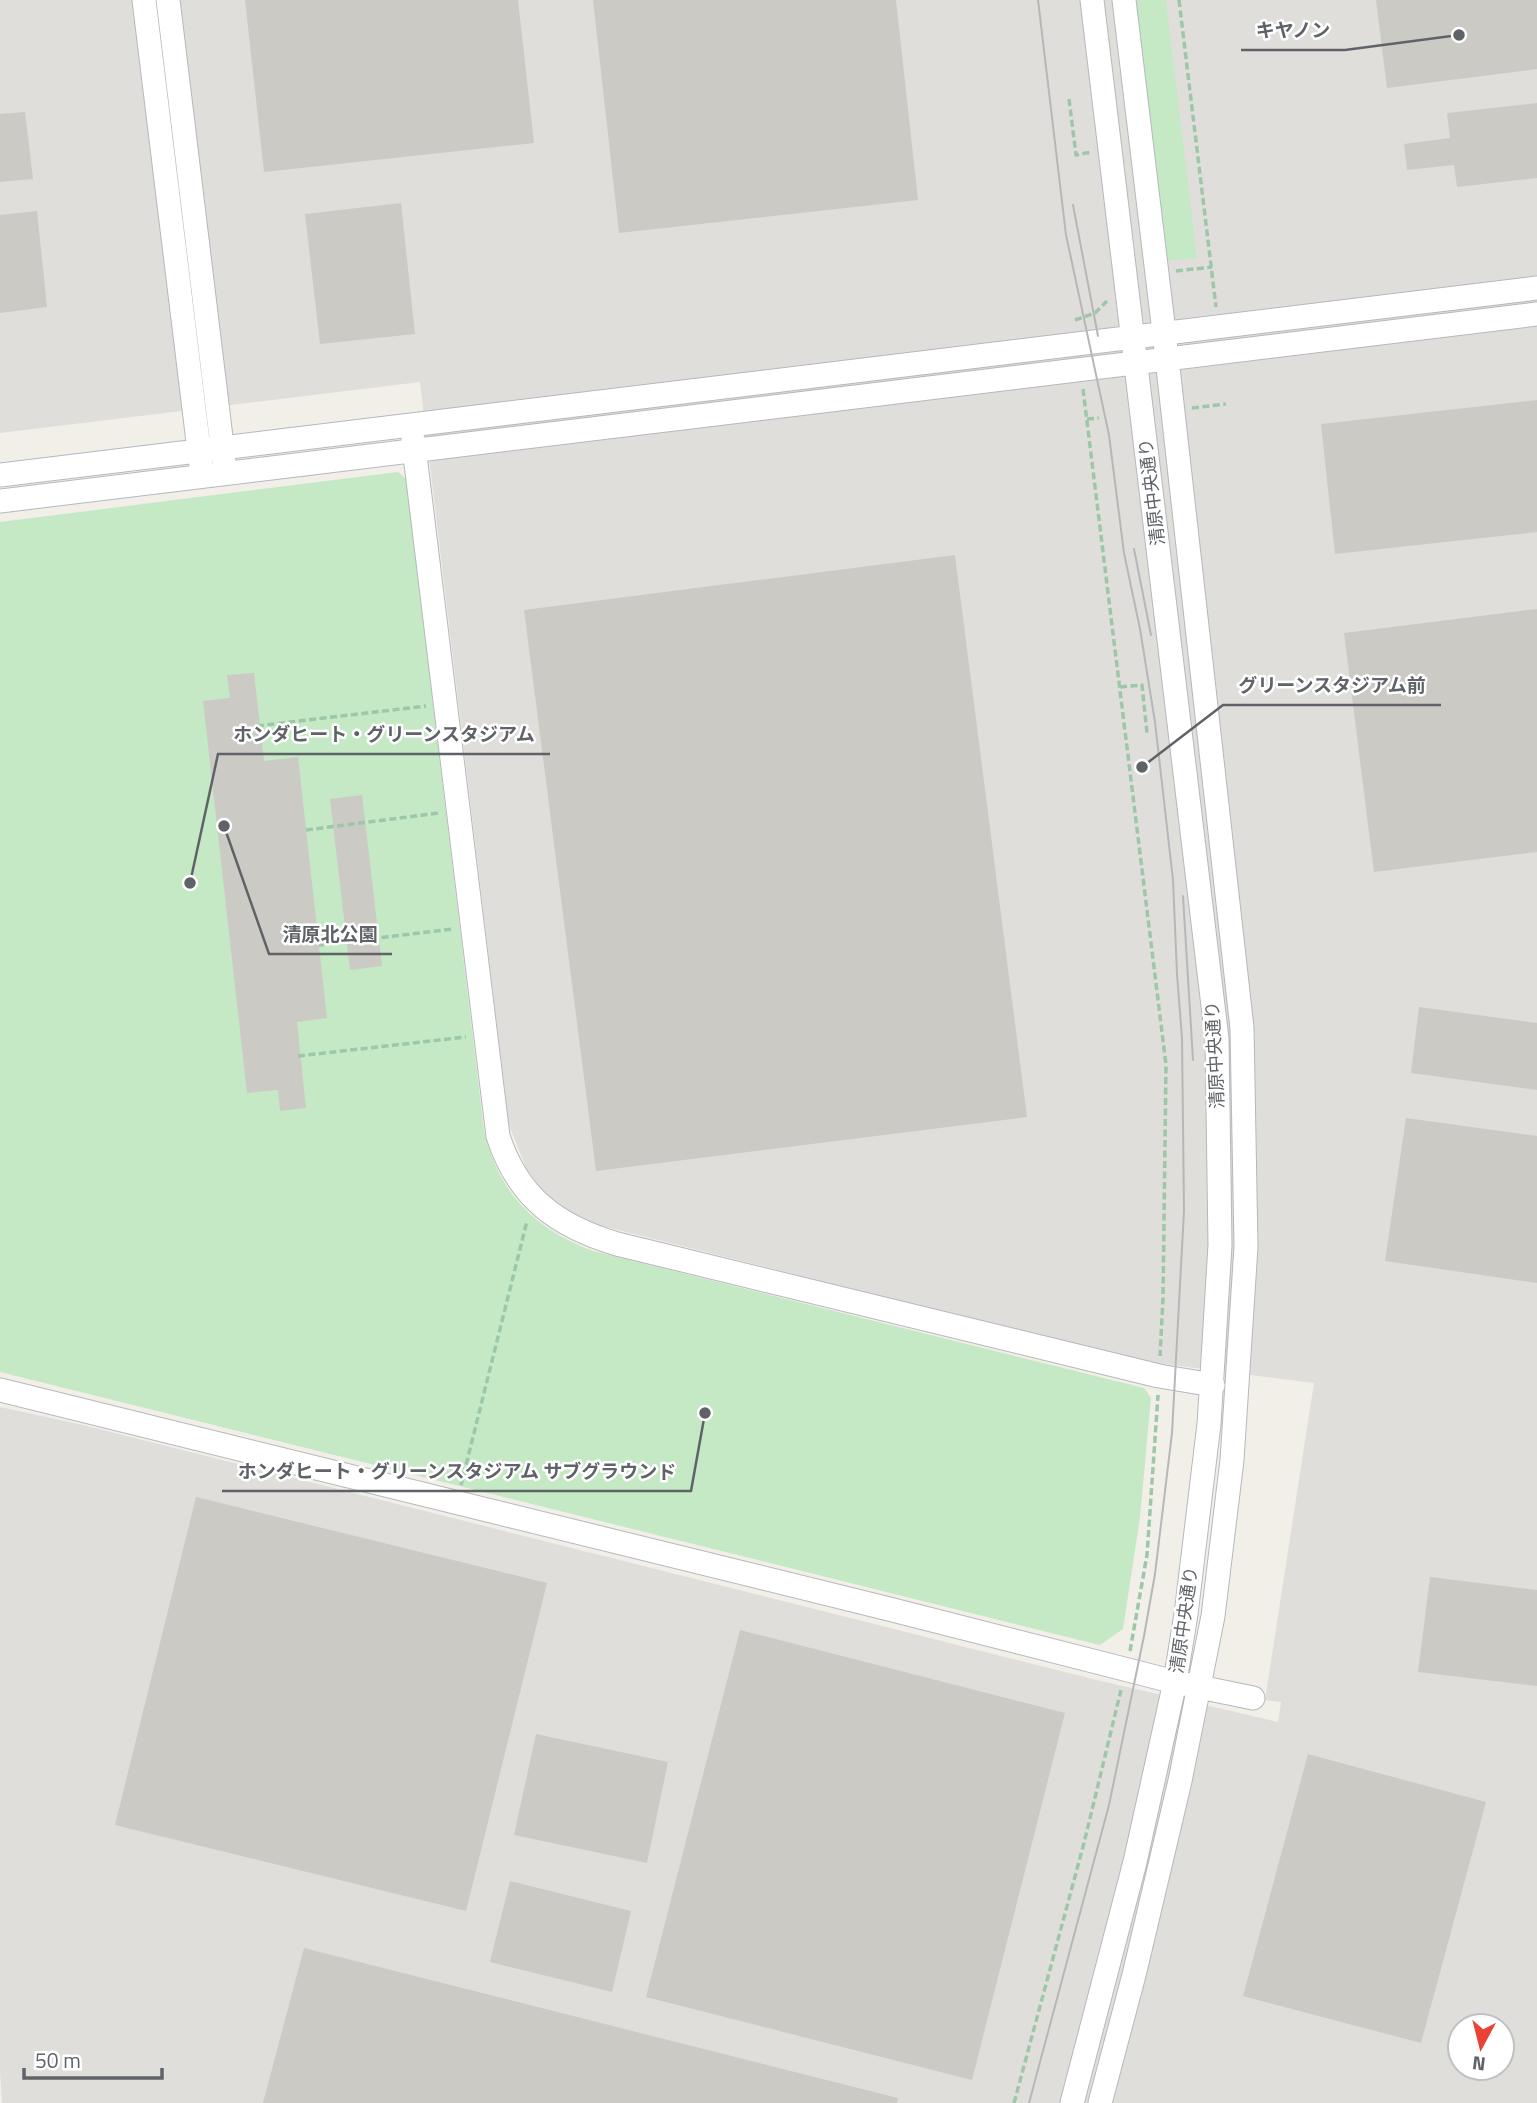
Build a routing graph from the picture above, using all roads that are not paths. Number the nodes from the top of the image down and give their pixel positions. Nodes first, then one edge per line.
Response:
1 (144, 0) edge
2 (168, 0) edge
3 (1092, 0) edge
4 (1124, 0) edge
5 (1537, 288) edge
6 (1537, 314) edge
7 (1164, 332) junction
8 (1133, 336) junction
9 (1167, 360) junction
10 (1136, 363) junction
11 (411, 426) junction
12 (223, 449) junction
13 (199, 452) junction
14 (414, 452) junction
15 (226, 474) junction
16 (0, 475) edge
17 (202, 476) junction
18 (0, 501) edge
19 (1213, 1385) junction
20 (0, 1390) edge
21 (1175, 1682) junction
22 (1200, 1688) junction
23 (1253, 1698) dead end
24 (1072, 2103) edge
25 (1100, 2103) edge

1 - 13 street
2 - 12 street
3 - 8 street, 清原中央通り
4 - 7 street, 清原中央通り
5 - 7 street
6 - 9 street
7 - 8 street
7 - 9 street, 清原中央通り
8 - 10 street, 清原中央通り
8 - 11 street
9 - 10 street
9 - 22 street, 清原中央通り
10 - 14 street
10 - 19 street, 清原中央通り
11 - 12 street
11 - 14 street
12 - 13 street
12 - 15 street
13 - 16 street
13 - 17 street
14 - 15 street
14 - 19 street
15 - 17 street
17 - 18 street
19 - 21 street, 清原中央通り
20 - 21 street
21 - 22 street
21 - 24 street, 清原中央通り
22 - 23 street
22 - 25 street, 清原中央通り

